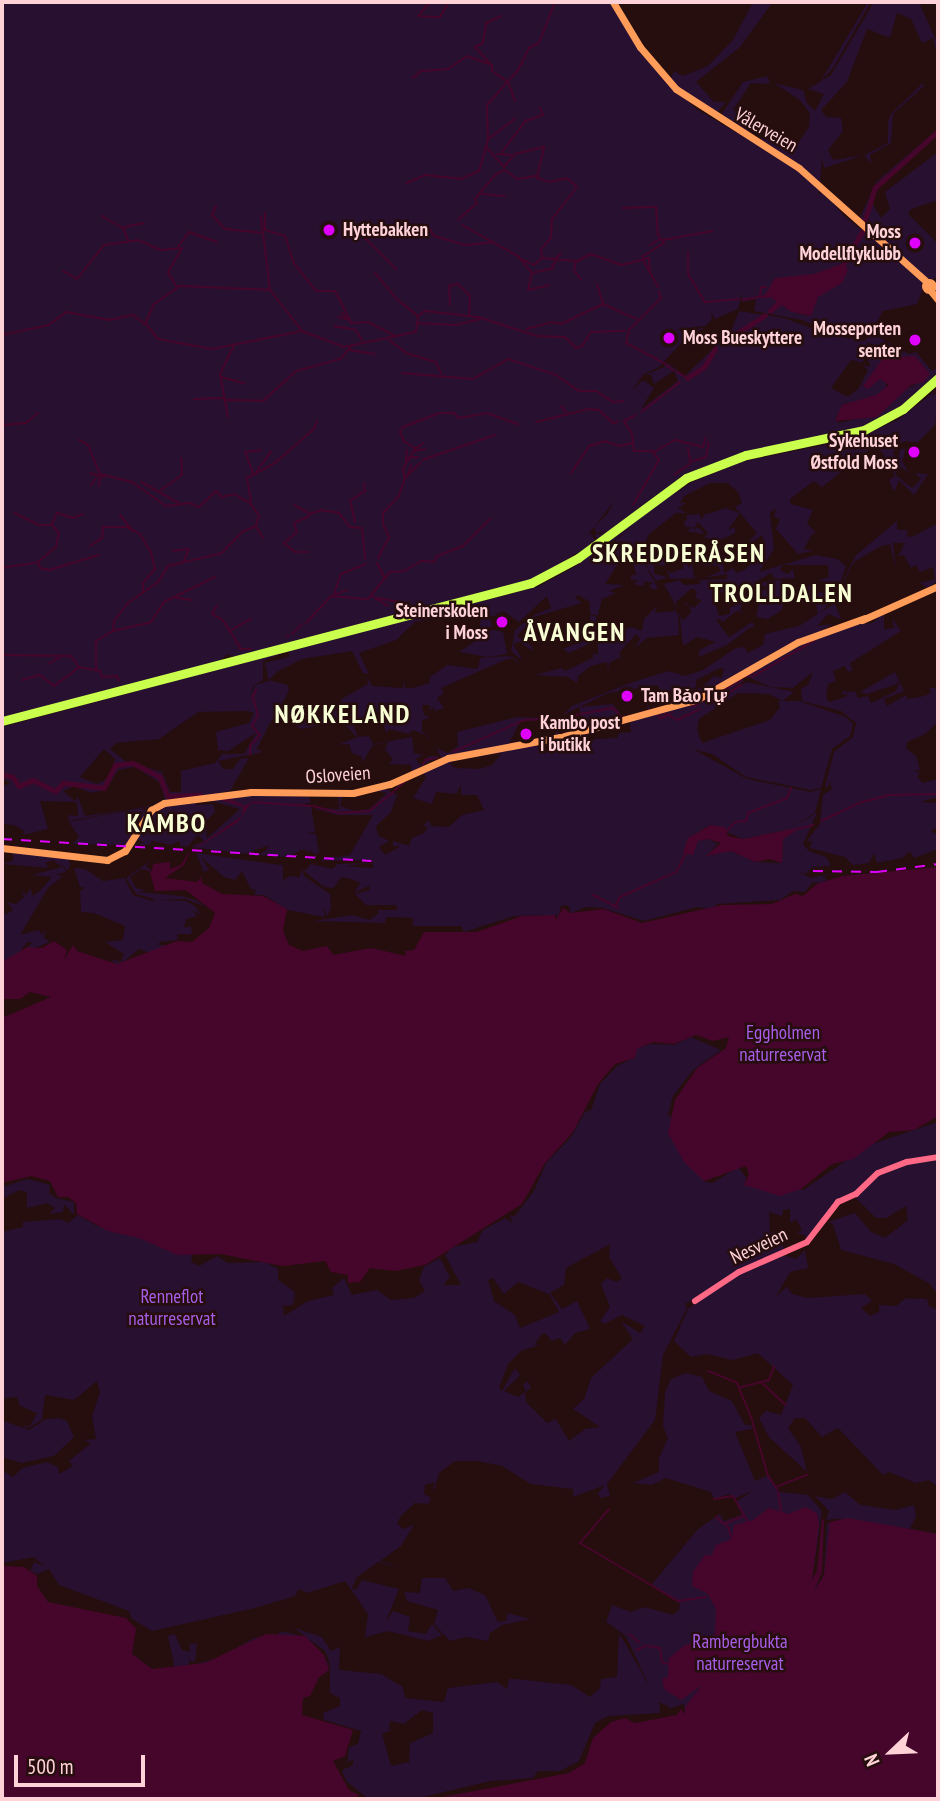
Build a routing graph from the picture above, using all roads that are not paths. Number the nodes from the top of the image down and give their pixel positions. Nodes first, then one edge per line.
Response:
1 (613, 2) edge
2 (938, 297) edge
3 (938, 378) edge
4 (938, 386) edge
5 (794, 448) junction
6 (938, 586) edge
7 (2, 723) edge
8 (2, 848) edge
9 (938, 1157) edge
10 (695, 1301) dead end

1 - 2 main road, Vålerveien
3 - 5 highway
4 - 5 highway
5 - 7 highway
6 - 8 main road, Osloveien
9 - 10 main road, Nesveien

